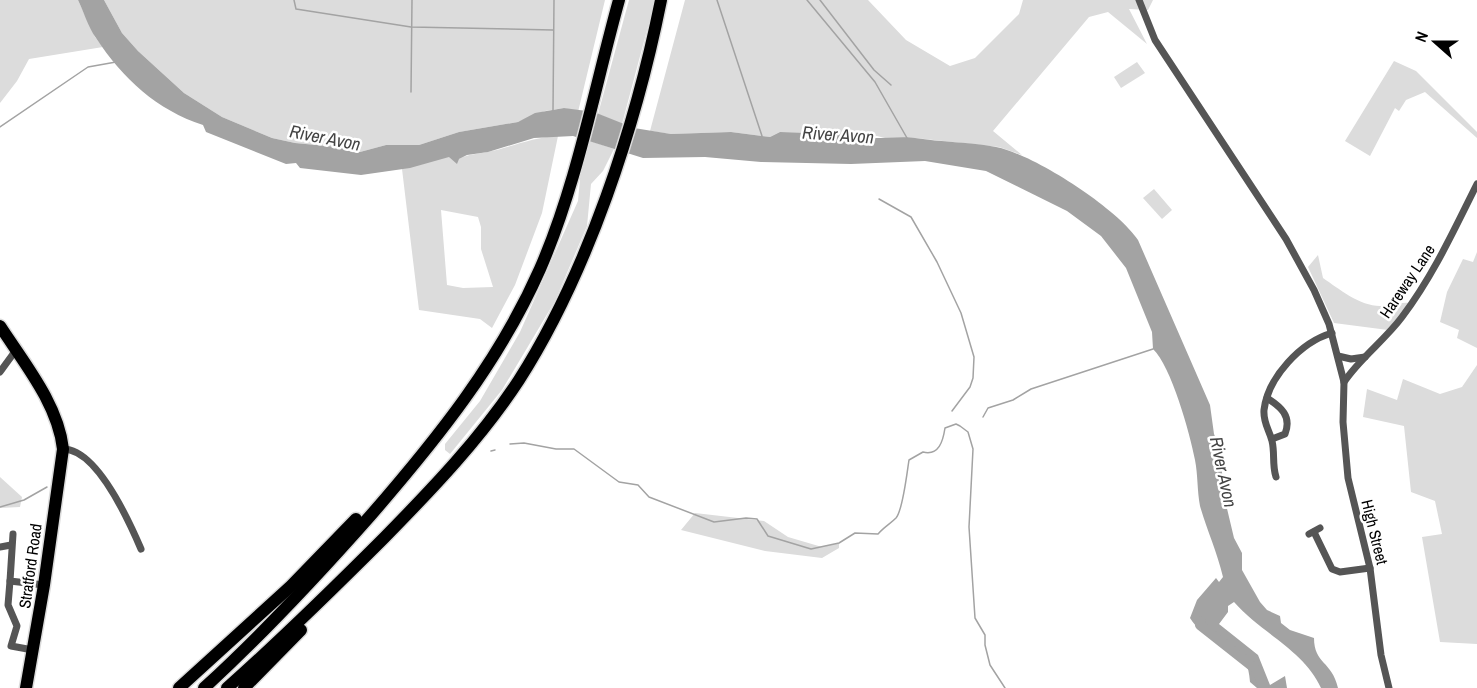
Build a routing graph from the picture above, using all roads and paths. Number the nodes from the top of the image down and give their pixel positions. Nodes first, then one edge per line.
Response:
1 (619, 0) edge
2 (661, 0) edge
3 (1139, 0) edge
4 (1477, 184) edge
5 (0, 326) edge
6 (1332, 333) junction
7 (16, 351) junction
8 (1338, 356) junction
9 (1365, 357) junction
10 (0, 372) edge
11 (1344, 382) junction
12 (1267, 398) junction
13 (1272, 439) junction
14 (63, 449) junction
15 (408, 472) junction
16 (1276, 477) dead end
17 (1314, 531) dead end
18 (12, 534) dead end
19 (11, 545) junction
20 (0, 547) edge
21 (141, 549) dead end
22 (1370, 568) junction
23 (351, 572) junction
24 (10, 581) junction
25 (44, 585) junction
26 (33, 650) junction
27 (26, 688) edge
28 (179, 688) edge
29 (204, 688) edge
30 (227, 688) edge
31 (244, 688) edge
32 (1389, 688) edge

1 - 15 highway
2 - 23 highway
3 - 6 street, High Street
4 - 9 street, Hareway Lane
5 - 7 highway, Stratford Road
6 - 8 street, High Street
6 - 12 street
7 - 10 street
7 - 14 highway, Stratford Road
8 - 9 street
8 - 11 street, High Street
9 - 11 street, Hareway Lane
11 - 22 street, High Street
12 - 13 street
12 - 13 street
13 - 16 street
14 - 21 street
14 - 25 highway, Stratford Road
15 - 28 highway
15 - 29 highway
17 - 22 street
18 - 19 street
19 - 20 street
19 - 24 street
22 - 32 street, High Street
23 - 30 highway
23 - 31 highway
24 - 25 street
24 - 26 street
25 - 26 highway, Stratford Road
26 - 27 highway, Stratford Road

